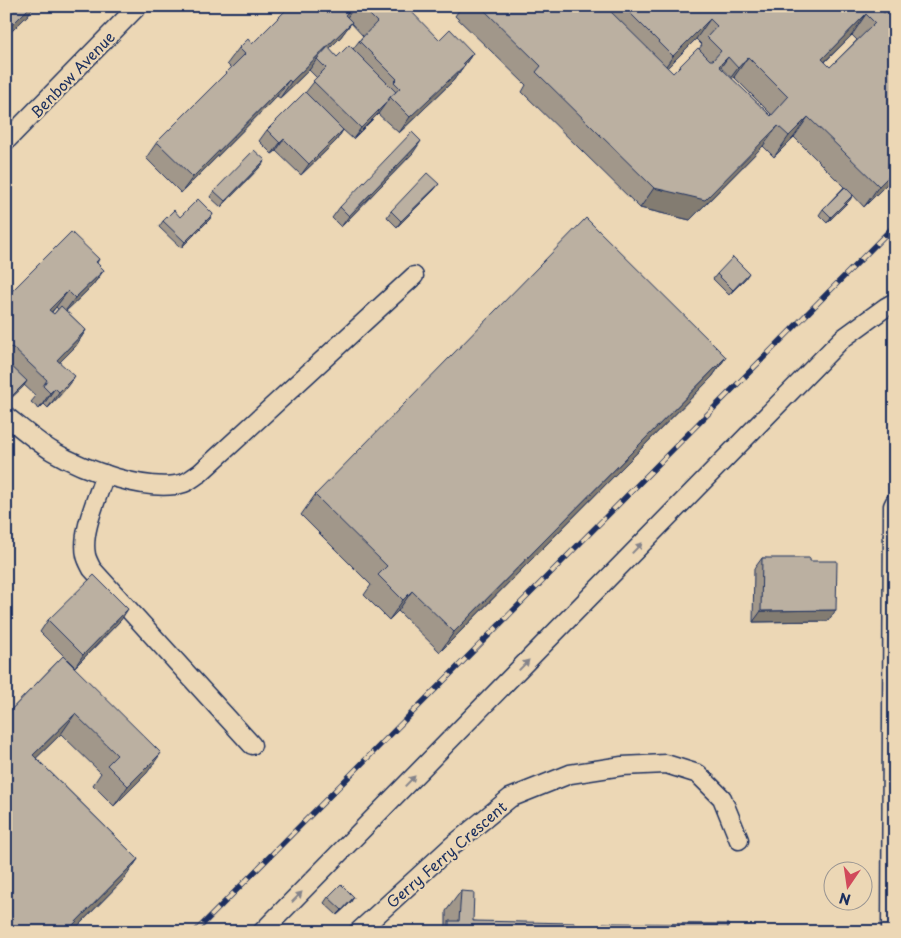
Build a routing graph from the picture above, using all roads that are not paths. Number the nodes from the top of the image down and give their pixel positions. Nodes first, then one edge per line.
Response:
1 (135, 7) edge
2 (6, 141) edge
3 (414, 276) dead end
4 (892, 303) edge
5 (6, 416) edge
6 (105, 474) junction
7 (895, 502) edge
8 (252, 745) dead end
9 (739, 840) dead end
10 (262, 932) edge
11 (358, 932) edge
12 (891, 932) edge

1 - 2 lane, Benbow Avenue
3 - 6 lane
10 -> 4 lane
5 - 6 lane
6 - 8 lane
7 - 12 lane
9 - 11 lane, Gerry Ferry Crescent

